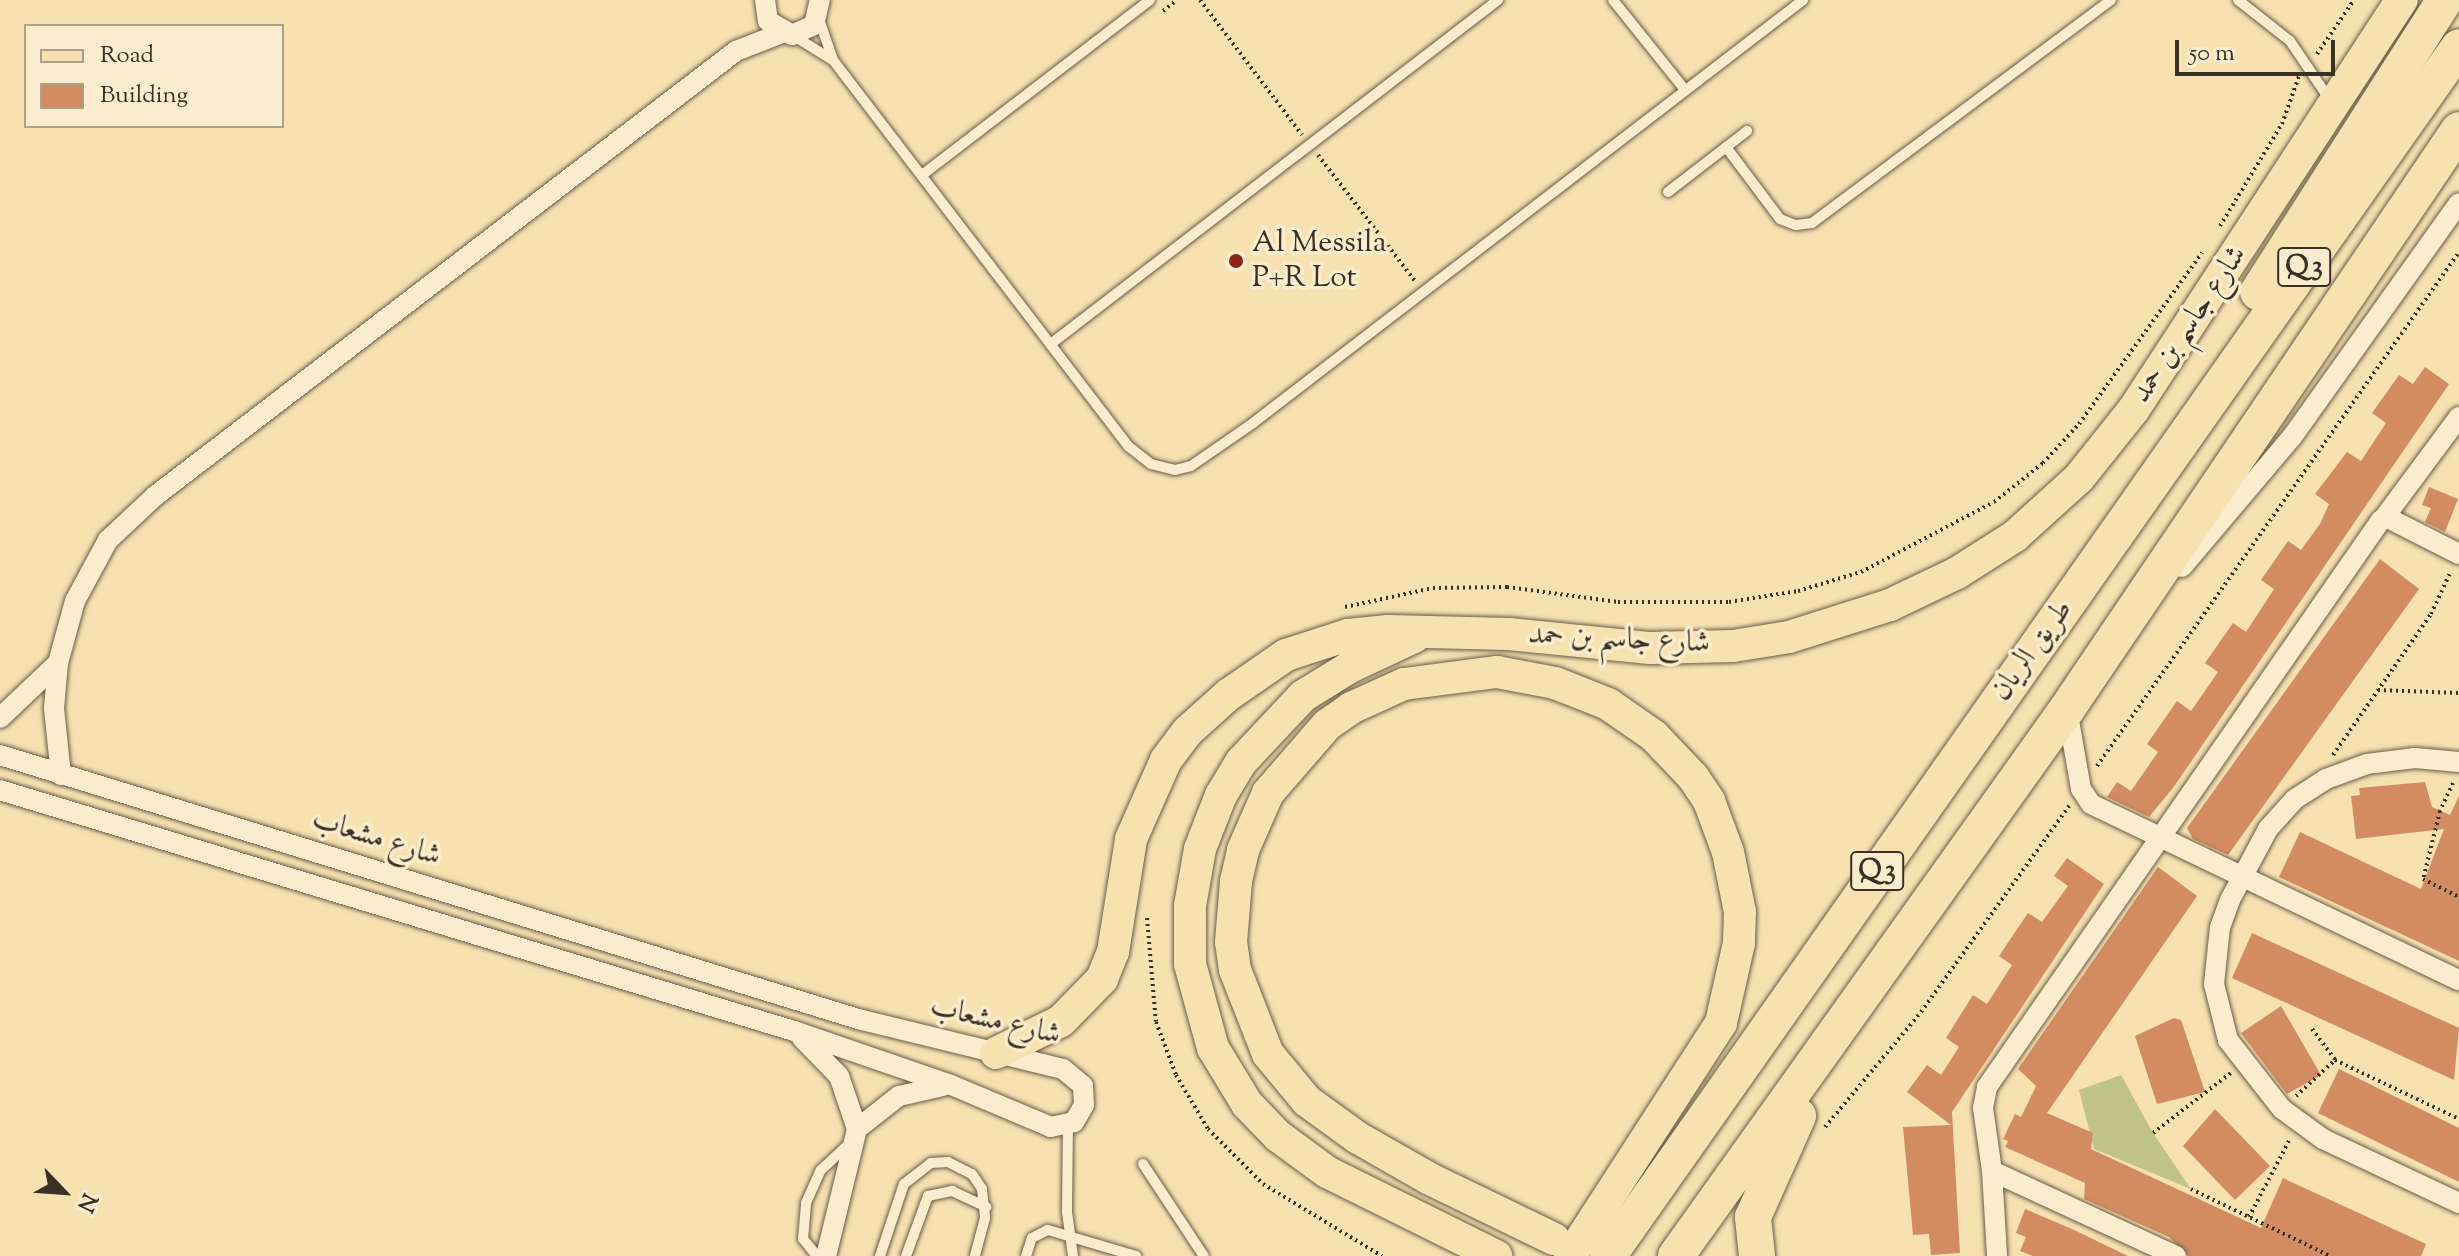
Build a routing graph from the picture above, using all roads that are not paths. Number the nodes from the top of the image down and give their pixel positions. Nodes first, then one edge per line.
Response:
1 (1150, 0) edge
2 (1498, 0) edge
3 (1613, 0) edge
4 (1803, 0) edge
5 (2111, 0) edge
6 (2238, 0) edge
7 (2402, 0) edge
8 (2445, 0) edge
9 (820, 5) edge
10 (765, 6) edge
11 (787, 34) junction
12 (2459, 47) edge
13 (736, 51) junction
14 (833, 60) junction
15 (1685, 90) junction
16 (2333, 107) junction
17 (2459, 130) edge
18 (1747, 131) dead end
19 (2353, 138) junction
20 (1726, 147) junction
21 (922, 175) junction
22 (1668, 192) dead end
23 (2459, 203) edge
24 (1052, 343) junction
25 (2459, 417) edge
26 (2149, 488) junction
27 (2384, 518) junction
28 (2456, 560) edge
29 (1842, 623) junction
30 (1424, 633) junction
31 (58, 663) junction
32 (2089, 677) junction
33 (2067, 709) junction
34 (0, 718) edge
35 (0, 755) edge
36 (2459, 762) edge
37 (61, 775) junction
38 (0, 790) edge
39 (2161, 840) junction
40 (2241, 876) junction
41 (2459, 980) edge
42 (1850, 1014) junction
43 (794, 1031) junction
44 (996, 1053) junction
45 (951, 1085) junction
46 (1068, 1125) junction
47 (856, 1134) junction
48 (1143, 1164) dead end
49 (1992, 1171) junction
50 (2459, 1203) edge
51 (986, 1207) junction
52 (1072, 1238) junction
53 (1562, 1247) edge
54 (817, 1256) edge
55 (826, 1256) edge
56 (880, 1256) edge
57 (906, 1256) edge
58 (975, 1256) edge
59 (1026, 1256) edge
60 (1073, 1256) edge
61 (1136, 1256) edge
62 (1204, 1256) edge
63 (1496, 1256) edge
64 (1608, 1256) edge
65 (1676, 1256) edge
66 (1757, 1256) edge
67 (1997, 1256) edge
68 (2176, 1256) edge

1 - 21 lane
2 - 24 lane
3 - 15 lane
4 - 15 lane
5 - 20 lane
6 - 16 lane
7 - 16 main road, شارع جاسم بن حمد
8 - 19 highway
9 - 11 street
9 - 14 lane
10 - 11 street
10 - 13 street
11 - 13 street
11 - 14 lane
12 - 26 highway, طريق الريان / Q3
13 - 31 street
14 - 21 lane
15 - 24 lane
16 - 29 main road, شارع جاسم بن حمد
17 - 32 highway, طريق الريان / Q3
18 - 20 lane
19 - 26 highway
19 - 29 main road
20 - 22 lane
21 - 24 lane
23 - 32 street, طريق الريان
25 - 27 street
26 - 64 highway, طريق الريان / Q3
27 - 28 street
27 - 39 street
29 - 30 main road, شارع جاسم بن حمد
30 - 44 main road
30 - 63 main road, شارع جاسم بن حمد
31 - 34 street
31 - 37 street
32 - 33 highway, طريق الريان / Q3
33 - 39 street
33 - 42 highway, طريق الريان / Q3
35 - 37 street, شارع مشعاب
36 - 40 street
37 - 44 street, شارع مشعاب
38 - 43 street
39 - 40 street
39 - 49 street
40 - 41 street
40 - 50 street
42 - 65 highway, طريق الريان / Q3
42 - 66 highway
43 - 45 street
43 - 47 street
44 - 46 street, شارع مشعاب
45 - 46 street
45 - 47 street
46 - 52 lane
47 - 54 lane
47 - 55 street
48 - 62 lane
49 - 67 street
49 - 68 street
51 - 56 lane
51 - 57 lane
51 - 58 lane
52 - 59 lane
52 - 60 lane
52 - 61 lane
53 - 53 main road, شارع جاسم بن حمد

